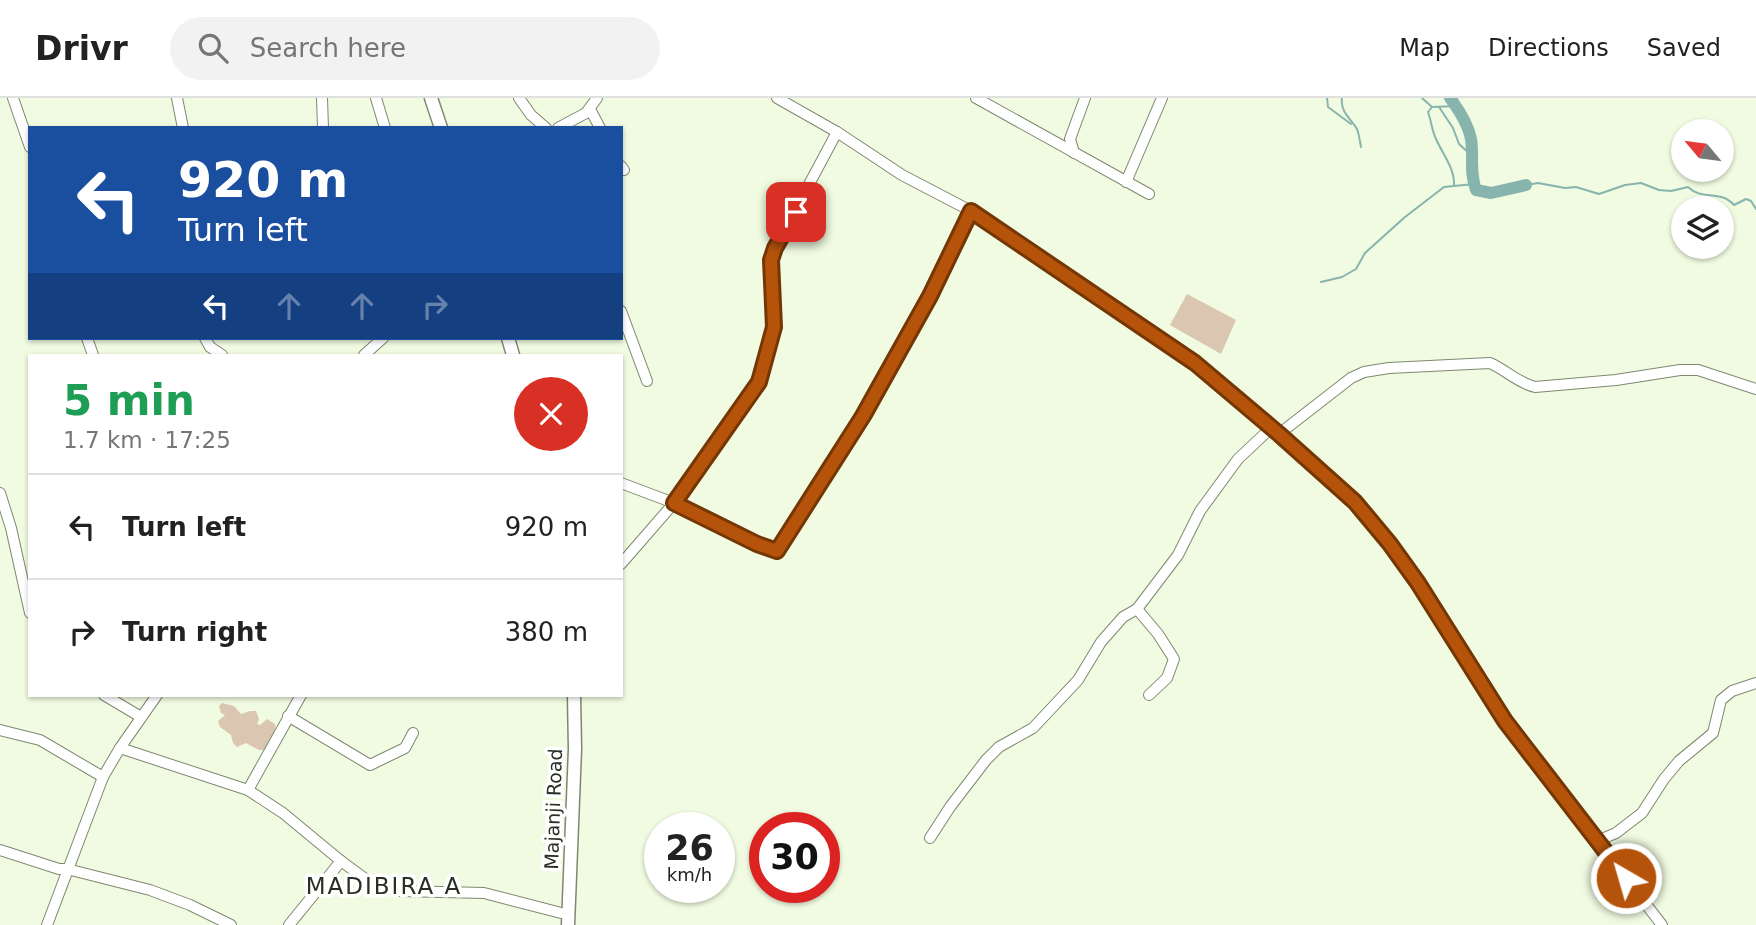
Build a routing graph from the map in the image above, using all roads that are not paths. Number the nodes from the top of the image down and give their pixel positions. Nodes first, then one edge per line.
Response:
1 (13, 98) edge
2 (177, 98) edge
3 (322, 98) edge
4 (376, 98) edge
5 (431, 98) edge
6 (519, 98) edge
7 (597, 98) edge
8 (777, 98) edge
9 (976, 98) edge
10 (1085, 98) edge
11 (1162, 98) edge
12 (590, 109) junction
13 (183, 126) edge
14 (323, 126) edge
15 (384, 126) edge
16 (440, 126) edge
17 (544, 126) edge
18 (561, 126) edge
19 (599, 126) edge
20 (837, 132) junction
21 (1070, 139) junction
22 (28, 141) edge
23 (1056, 142) junction
24 (1074, 153) junction
25 (1126, 182) junction
26 (1149, 194) dead end
27 (971, 211) junction
28 (623, 316) edge
29 (206, 340) edge
30 (381, 340) edge
31 (220, 354) edge
32 (365, 354) edge
33 (647, 381) dead end
34 (1756, 389) edge
35 (1275, 431) junction
36 (623, 484) edge
37 (0, 493) edge
38 (674, 503) junction
39 (5, 529) edge
40 (623, 562) edge
41 (28, 606) edge
42 (1137, 609) junction
43 (1756, 683) edge
44 (1149, 695) dead end
45 (107, 697) edge
46 (156, 697) edge
47 (300, 697) edge
48 (574, 697) edge
49 (288, 716) junction
50 (141, 717) junction
51 (0, 730) edge
52 (413, 733) dead end
53 (120, 748) junction
54 (103, 777) junction
55 (248, 790) junction
56 (930, 838) dead end
57 (1597, 841) junction
58 (0, 850) edge
59 (341, 861) junction
60 (67, 869) junction
61 (568, 920) edge
62 (47, 925) edge
63 (231, 925) edge
64 (289, 925) edge
65 (1662, 925) edge

1 - 22 street
2 - 13 street
3 - 14 street
4 - 15 street
5 - 16 main road
6 - 17 street
7 - 12 street
8 - 20 street
9 - 23 street
10 - 21 street
11 - 25 street
12 - 18 street
12 - 19 street
20 - 27 street
20 - 38 street
21 - 23 street
21 - 24 street
23 - 24 street
24 - 25 street
25 - 26 street
27 - 35 street
27 - 38 street
28 - 33 street
29 - 31 street
30 - 32 street
34 - 35 street
35 - 42 street
35 - 57 street
36 - 38 street
37 - 39 street
38 - 40 street
39 - 41 street
42 - 44 street
42 - 56 street
43 - 57 street
45 - 50 street
46 - 50 street
47 - 49 street
48 - 61 main road, Majanji Road
49 - 52 street
49 - 55 street
50 - 53 street
51 - 54 street
53 - 54 street
53 - 55 street
54 - 60 street
55 - 59 street
57 - 65 street
58 - 60 street
59 - 61 street
59 - 64 street
60 - 62 street
60 - 63 street

